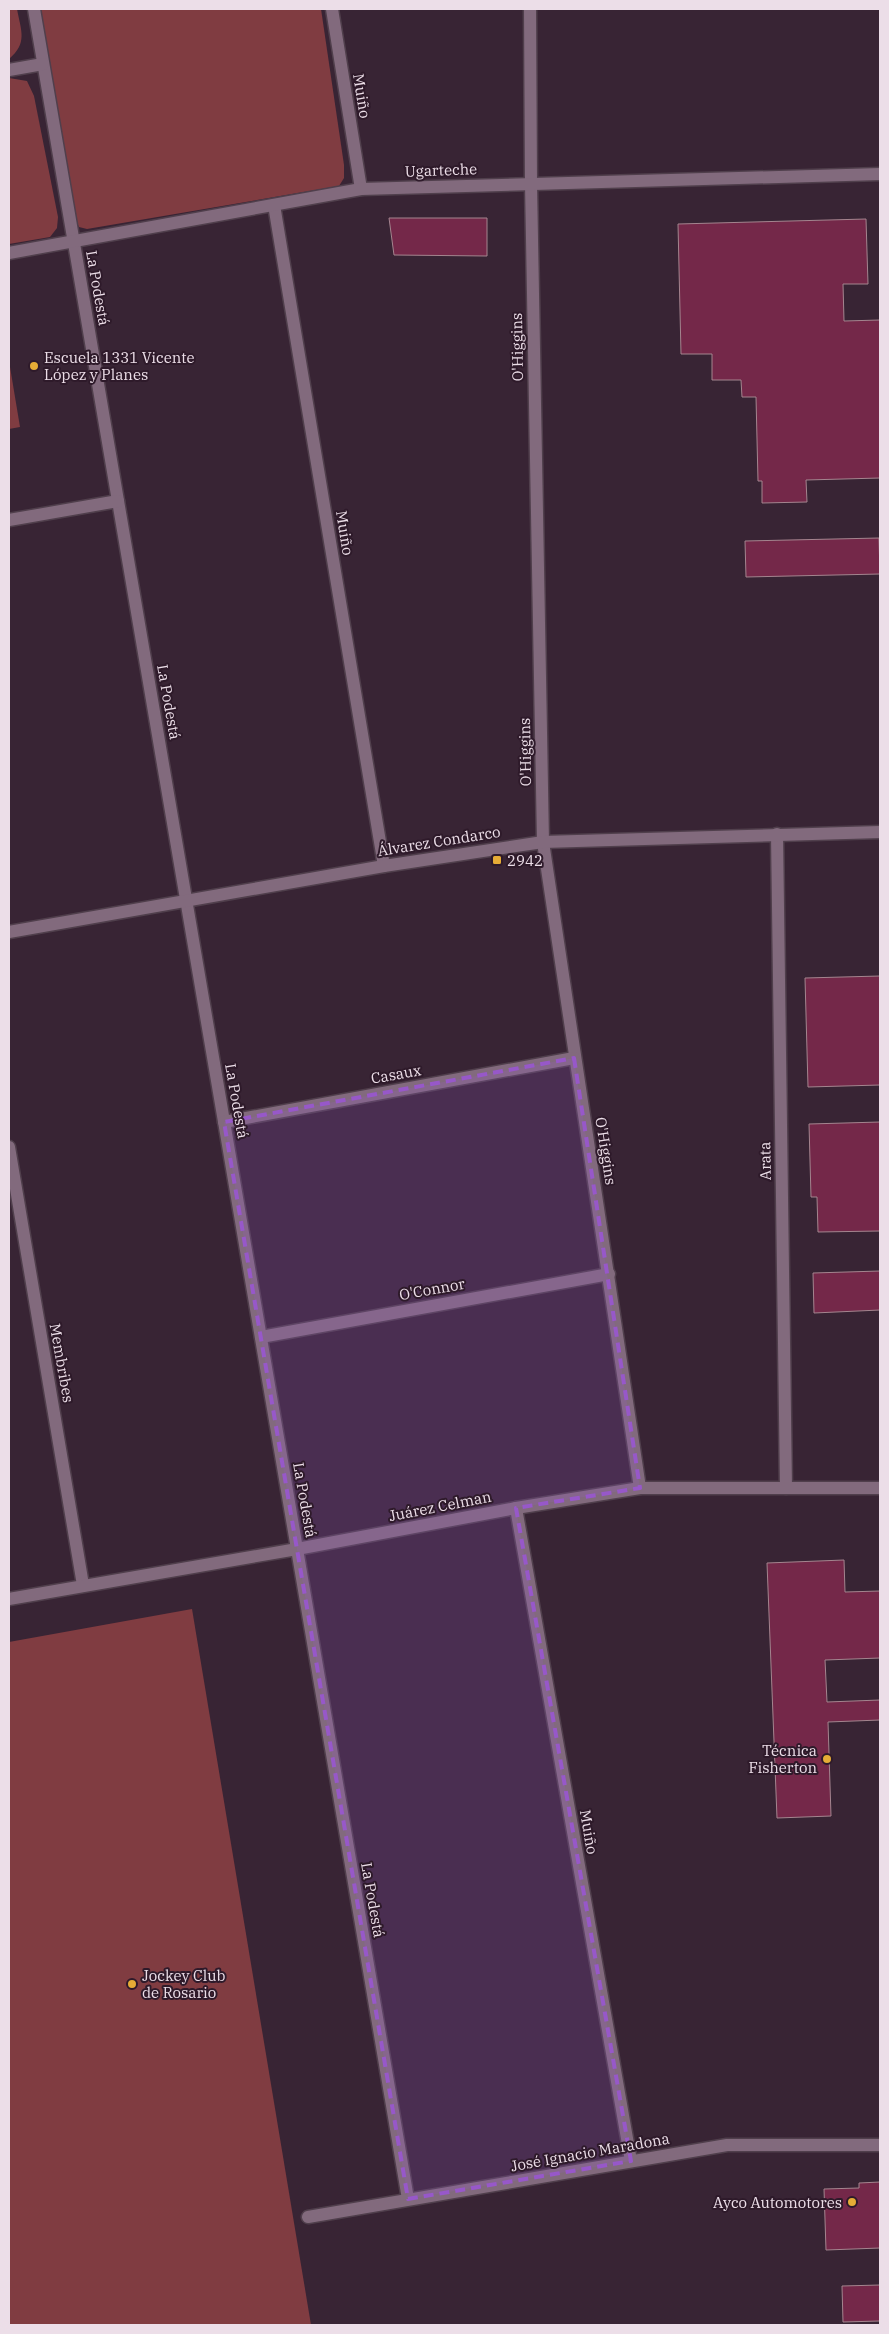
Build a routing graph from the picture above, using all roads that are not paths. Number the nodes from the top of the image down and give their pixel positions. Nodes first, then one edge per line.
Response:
1 (34, 9) edge
2 (332, 9) edge
3 (530, 9) edge
4 (43, 64) junction
5 (9, 70) edge
6 (880, 174) edge
7 (530, 184) junction
8 (361, 189) junction
9 (274, 205) junction
10 (74, 242) junction
11 (9, 253) edge
12 (118, 501) junction
13 (9, 520) edge
14 (880, 832) edge
15 (777, 834) junction
16 (543, 842) junction
17 (384, 866) junction
18 (186, 901) junction
19 (9, 932) edge
20 (574, 1058) junction
21 (224, 1122) junction
22 (9, 1147) edge
23 (609, 1274) junction
24 (261, 1337) junction
25 (640, 1488) junction
26 (786, 1488) junction
27 (880, 1488) edge
28 (516, 1508) junction
29 (297, 1549) junction
30 (83, 1586) junction
31 (9, 1599) edge
32 (880, 2145) edge
33 (631, 2161) junction
34 (408, 2199) junction
35 (308, 2217) dead end

1 - 4 street, La Podestá
2 - 8 street, Muiño
3 - 7 street, O'Higgins
4 - 5 street
4 - 10 street, La Podestá
6 - 7 street, Ugarteche
7 - 8 street, Ugarteche
7 - 16 street, O'Higgins
8 - 9 street, Ugarteche
9 - 10 street, Ugarteche
9 - 17 street, Muiño
10 - 11 street, Ugarteche
10 - 12 street, La Podestá
12 - 13 street
12 - 18 street, La Podestá
14 - 15 street, Álvarez Condarco
15 - 16 street, Álvarez Condarco
15 - 26 street, Arata
16 - 17 street, Álvarez Condarco
16 - 20 street, O'Higgins
17 - 18 street, Álvarez Condarco
18 - 19 street, Álvarez Condarco
18 - 21 street, La Podestá
20 - 21 street, Casaux
20 - 23 street, O'Higgins
21 - 24 street, La Podestá
22 - 30 street, Membribes
23 - 24 street, O'Connor
23 - 25 street, O'Higgins
24 - 29 street, La Podestá
25 - 26 street, Juárez Celman
25 - 28 street, Juárez Celman
26 - 27 street, Juárez Celman
28 - 29 street, Juárez Celman
28 - 33 street, Muiño
29 - 30 street, Juárez Celman
29 - 34 street, La Podestá
30 - 31 street, Juárez Celman
32 - 33 street, José Ignacio Maradona
33 - 34 street, José Ignacio Maradona
34 - 35 street, José Ignacio Maradona

